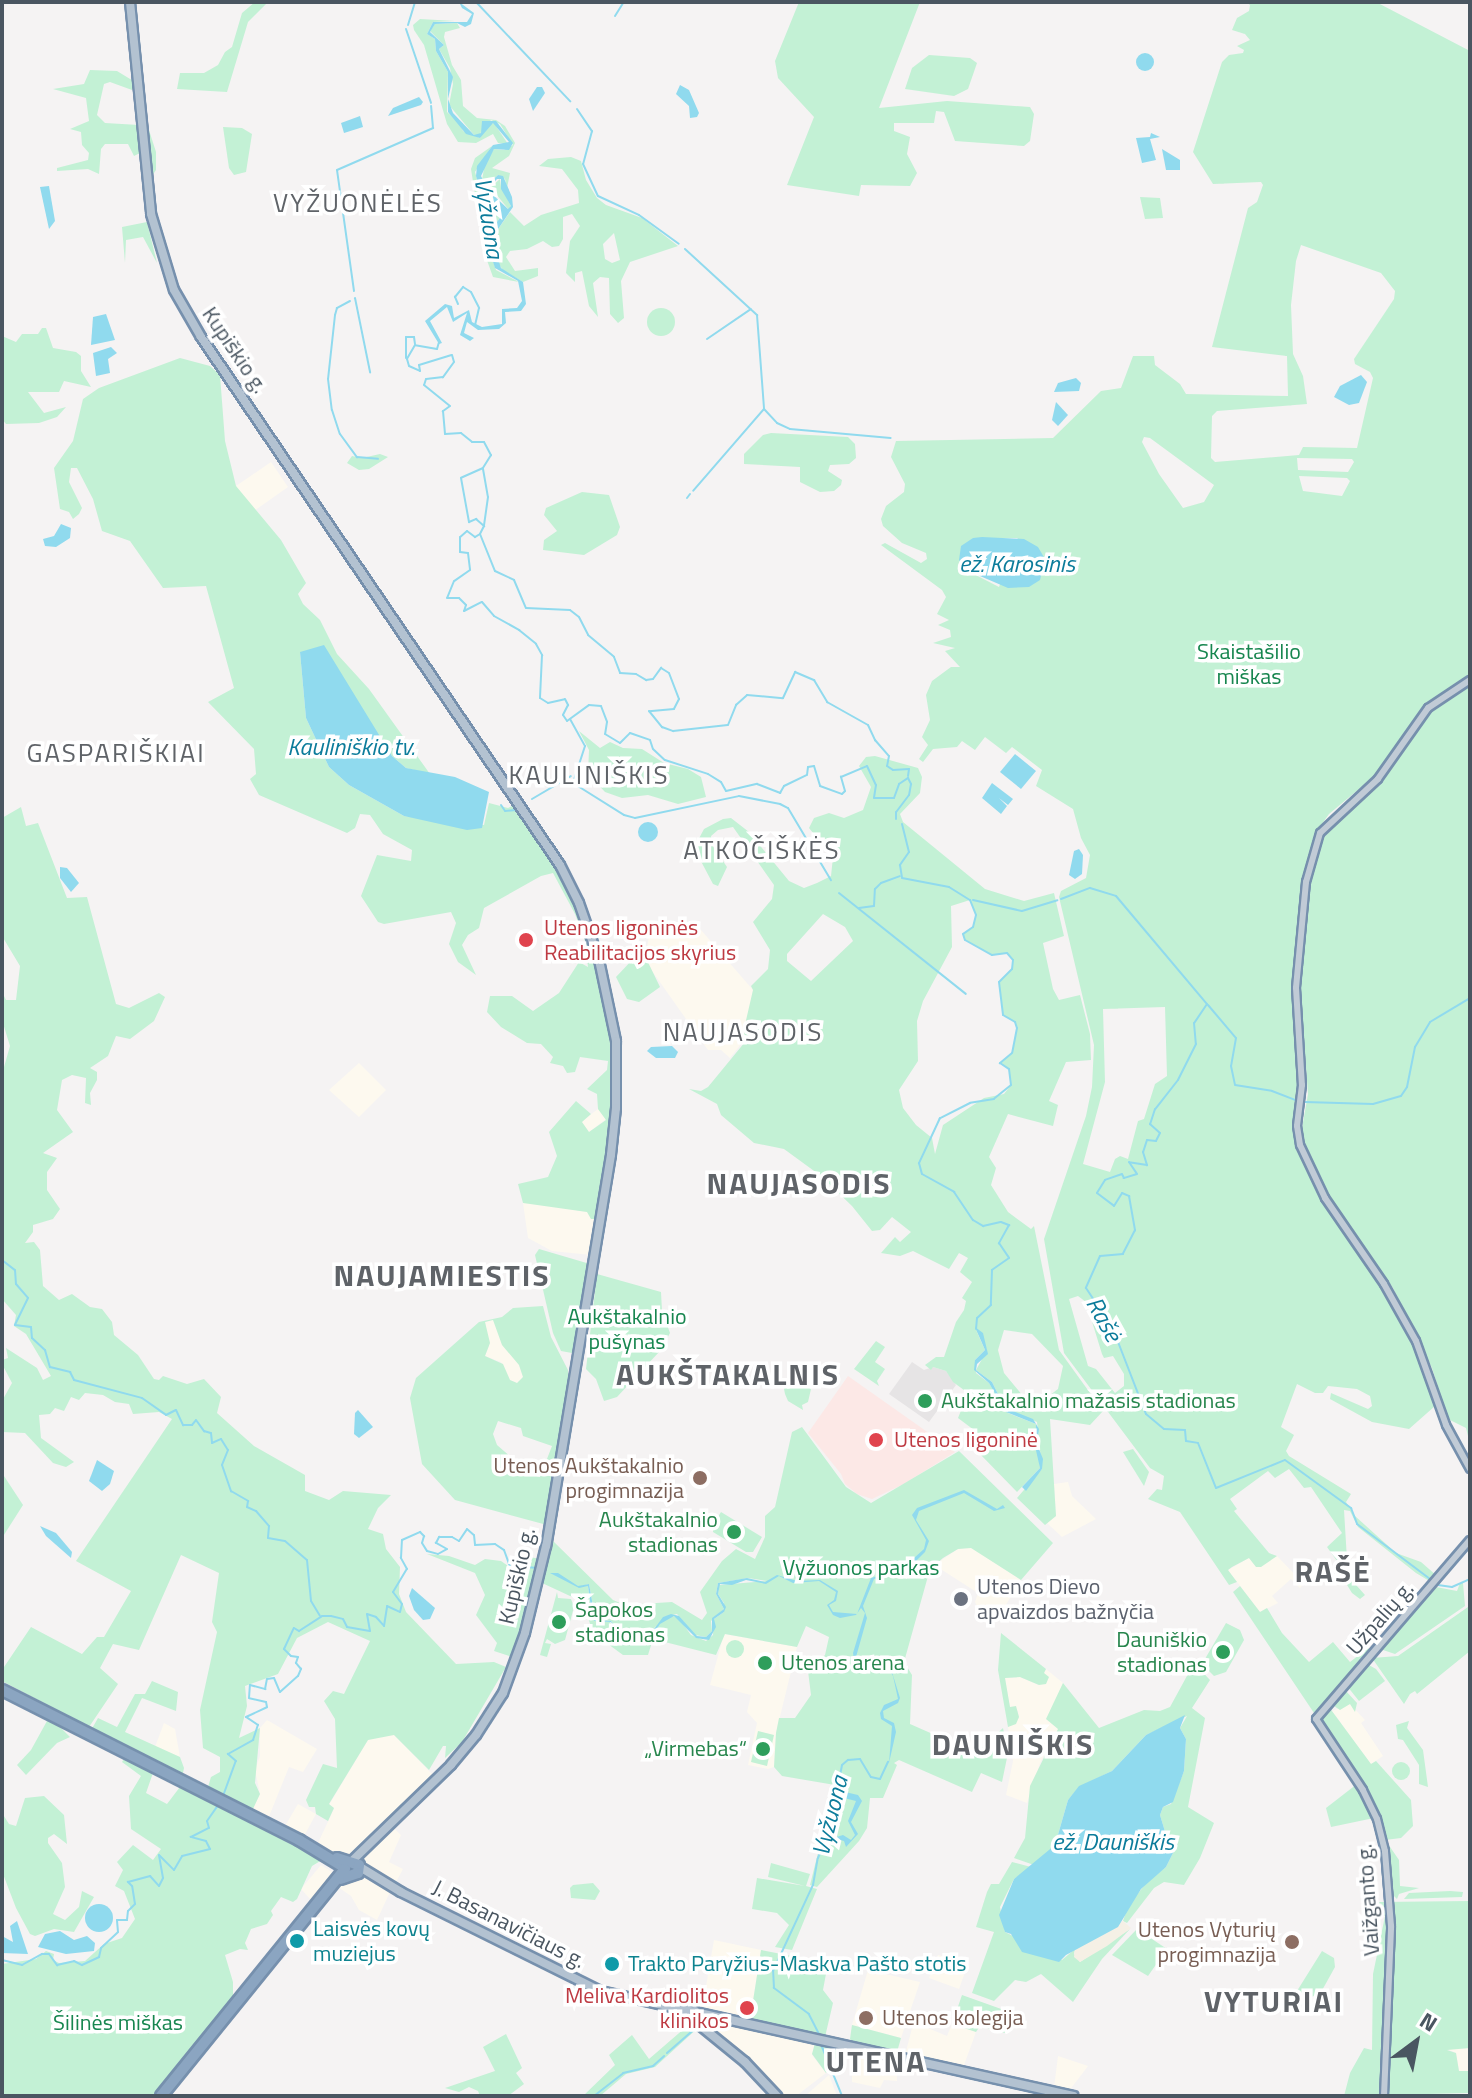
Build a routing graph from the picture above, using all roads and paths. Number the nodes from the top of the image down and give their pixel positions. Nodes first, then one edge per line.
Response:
1 (130, 2) edge
2 (1470, 680) edge
3 (1470, 1469) edge
4 (1470, 1540) edge
5 (2, 1690) edge
6 (1316, 1719) joint
7 (352, 1867) junction
8 (679, 2008) junction
9 (698, 2012) junction
10 (715, 2016) junction
11 (702, 2027) junction
12 (163, 2096) edge
13 (777, 2096) edge
14 (1074, 2096) edge
15 (1384, 2096) edge

1 - 7 main road, Kupiškio g.
2 - 3 main road
4 - 6 main road, Užpalių g.
5 - 7 highway, J. Basanavičiaus g.
6 - 15 main road, Vaižganto g.
7 - 8 main road, J. Basanavičiaus g.
7 - 12 highway
8 - 9 main road, J. Basanavičiaus g.
8 - 11 main road
9 - 10 main road, J. Basanavičiaus g.
9 - 11 main road
10 - 11 main road
10 - 14 main road, J. Basanavičiaus g.
11 - 13 main road

